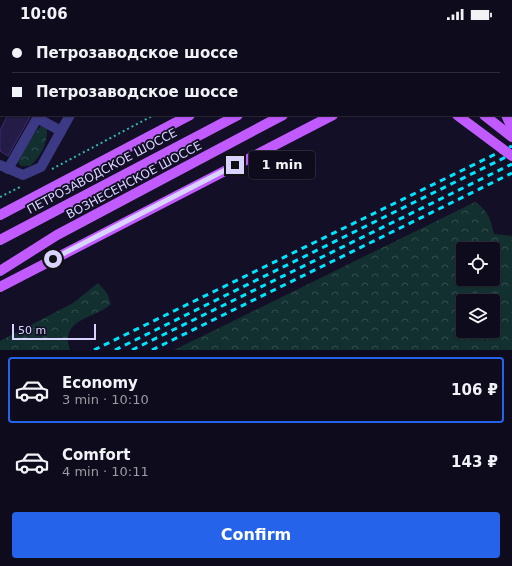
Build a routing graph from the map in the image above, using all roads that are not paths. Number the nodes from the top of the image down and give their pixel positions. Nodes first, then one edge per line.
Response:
1 (38, 116) edge
2 (69, 116) edge
3 (188, 116) edge
4 (236, 116) edge
5 (281, 116) edge
6 (331, 116) edge
7 (458, 116) edge
8 (485, 116) edge
9 (506, 116) edge
10 (512, 128) edge
11 (61, 131) junction
12 (512, 137) edge
13 (512, 156) edge
14 (4, 167) edge
15 (0, 215) edge
16 (0, 240) edge
17 (0, 272) edge
18 (0, 287) edge

1 - 11 lane
1 - 14 lane
2 - 11 lane
3 - 15 main road
4 - 16 main road, ПЕТРОЗАВОДСКОЕ ШОССЕ
5 - 17 main road, ВОЗНЕСЕНСКОЕ ШОССЕ
6 - 18 main road
7 - 13 main road, bridge
8 - 12 main road
9 - 10 main road
11 - 14 lane

